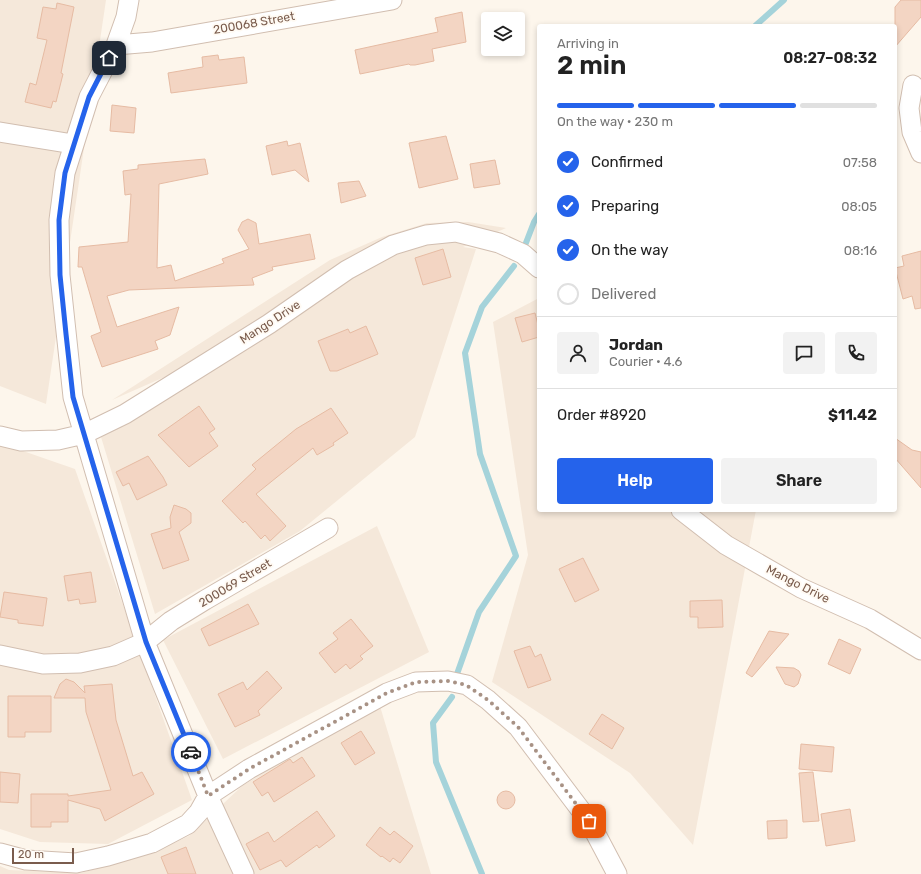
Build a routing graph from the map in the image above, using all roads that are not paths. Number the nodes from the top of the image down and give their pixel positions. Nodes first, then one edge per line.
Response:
1 (129, 0) edge
2 (392, 0) edge
3 (116, 45) junction
4 (913, 85) dead end
5 (0, 132) edge
6 (73, 144) junction
7 (921, 152) edge
8 (537, 266) edge
9 (84, 434) junction
10 (0, 436) edge
11 (684, 512) edge
12 (328, 528) dead end
13 (146, 642) junction
14 (921, 650) edge
15 (0, 654) edge
16 (208, 796) junction
17 (0, 853) edge
18 (244, 874) edge
19 (617, 874) edge

1 - 3 street
2 - 3 street, 200068 Street
3 - 6 street
4 - 7 street
5 - 6 street
6 - 9 street
8 - 9 street, Mango Drive
9 - 10 street, Mango Drive
9 - 13 street
11 - 14 street, Mango Drive
12 - 13 street, 200069 Street
13 - 15 street, 200069 Street
13 - 16 street
16 - 17 street
16 - 18 street
16 - 19 street

